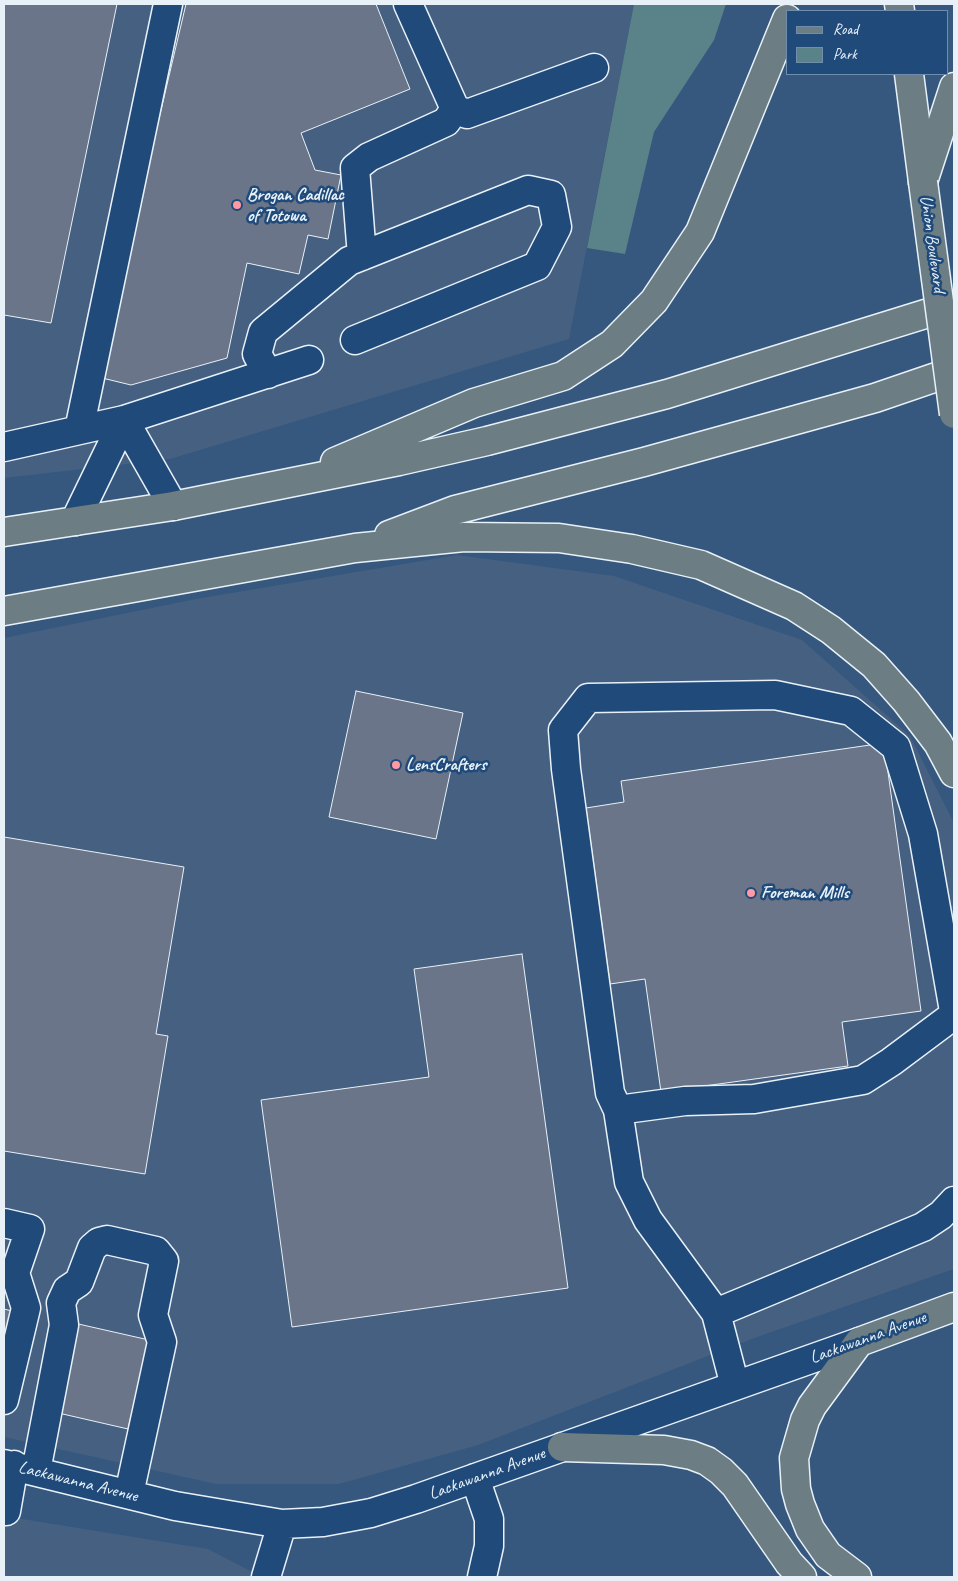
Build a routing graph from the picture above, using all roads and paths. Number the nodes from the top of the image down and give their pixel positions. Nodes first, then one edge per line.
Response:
1 (168, 4) edge
2 (408, 4) edge
3 (786, 21) edge
4 (594, 68) dead end
5 (909, 75) edge
6 (954, 87) edge
7 (455, 109) junction
8 (923, 182) junction
9 (362, 256) junction
10 (954, 305) edge
11 (355, 340) dead end
12 (309, 360) dead end
13 (954, 371) edge
14 (268, 374) junction
15 (954, 414) edge
16 (124, 420) junction
17 (79, 430) junction
18 (4, 447) edge
19 (284, 484) junction
20 (173, 506) junction
21 (75, 522) junction
22 (4, 532) edge
23 (355, 548) junction
24 (4, 611) edge
25 (954, 773) edge
26 (954, 1013) edge
27 (618, 1110) junction
28 (954, 1201) edge
29 (4, 1223) edge
30 (954, 1307) edge
31 (716, 1313) junction
32 (859, 1342) junction
33 (735, 1386) junction
34 (4, 1400) edge
35 (562, 1447) junction
36 (18, 1467) edge
37 (475, 1478) junction
38 (129, 1494) junction
39 (6, 1511) dead end
40 (282, 1524) junction
41 (266, 1577) edge
42 (482, 1577) edge
43 (802, 1577) edge
44 (857, 1577) edge

1 - 17 street
2 - 7 street
3 - 19 main road
4 - 7 street
5 - 8 main road, Union Boulevard
6 - 8 main road
7 - 9 street
8 - 15 main road, Union Boulevard, bridge
9 - 11 street
9 - 14 street
10 - 19 main road
12 - 14 street
13 - 23 main road
14 - 16 street
16 - 17 street
16 - 20 street
16 - 21 street
17 - 18 street
19 - 20 main road
20 - 21 main road
21 - 22 main road
23 - 24 main road
23 - 25 main road
26 - 27 street
26 - 27 street
27 - 31 street
28 - 31 street
29 - 34 street
30 - 32 main road, Lackawanna Avenue
31 - 33 street
32 - 33 street, Lackawanna Avenue
32 - 44 main road
33 - 35 street, Lackawanna Avenue
35 - 37 street, Lackawanna Avenue
35 - 43 main road
36 - 38 street, Lackawanna Avenue
36 - 38 street
36 - 39 street
37 - 40 street, Lackawanna Avenue
37 - 42 street
38 - 40 street, Lackawanna Avenue
40 - 41 street

